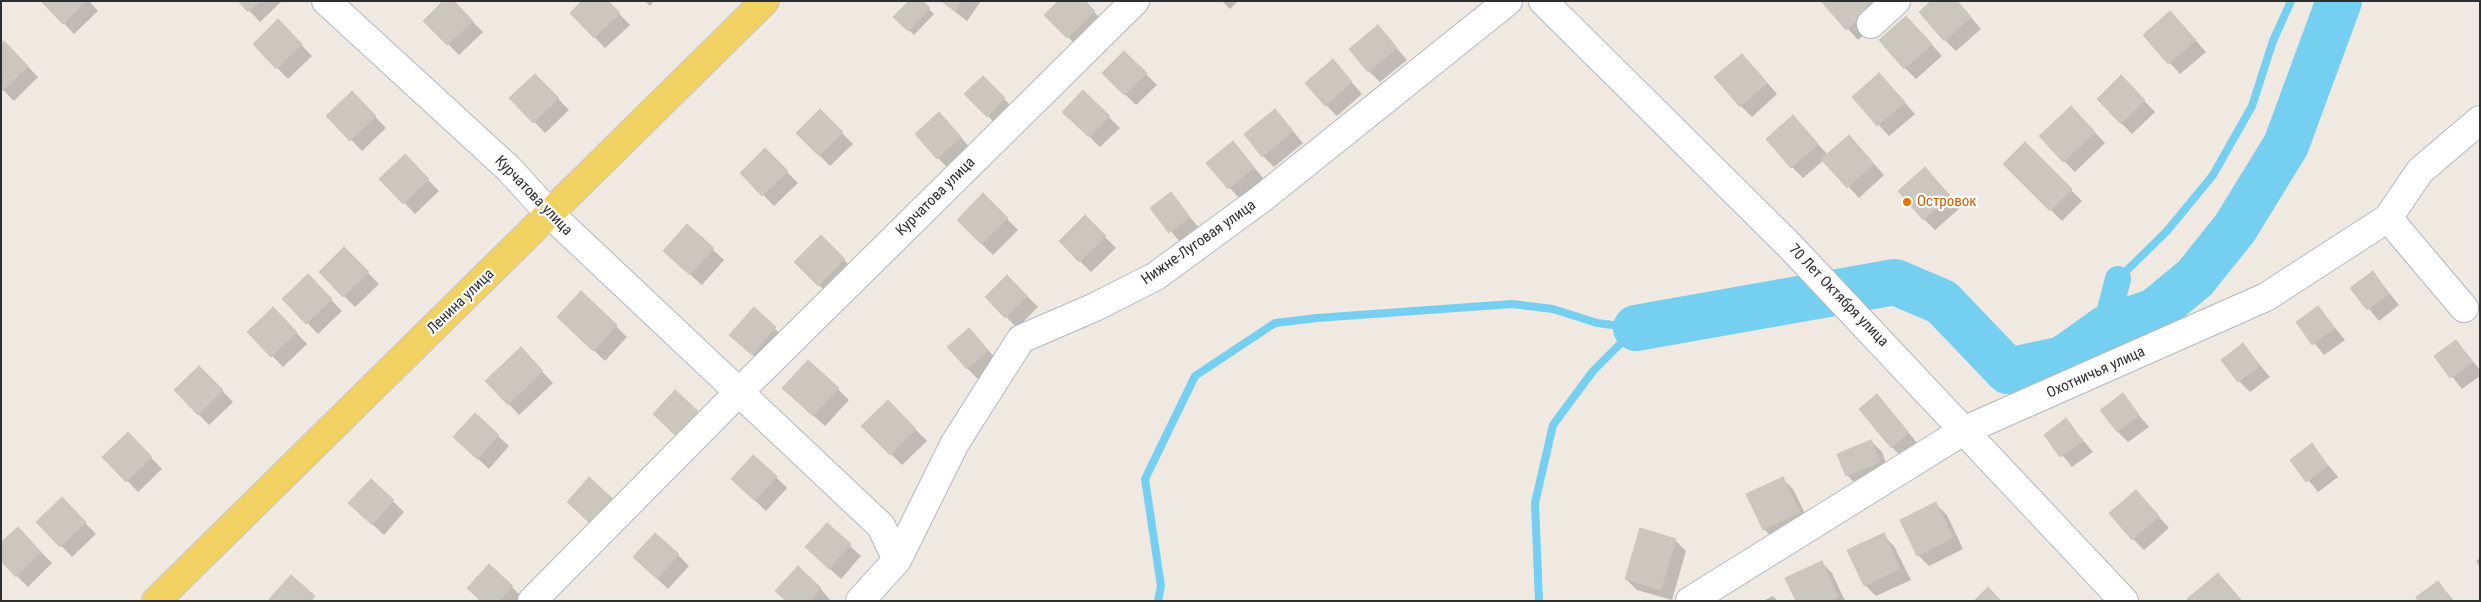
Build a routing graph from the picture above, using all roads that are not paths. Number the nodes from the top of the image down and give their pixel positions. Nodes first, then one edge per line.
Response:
1 (326, 1) edge
2 (765, 1) edge
3 (1135, 1) edge
4 (1508, 1) edge
5 (1543, 1) edge
6 (1896, 1) edge
7 (1871, 24) dead end
8 (2480, 120) edge
9 (550, 214) junction
10 (2388, 218) junction
11 (2464, 308) dead end
12 (738, 393) junction
13 (1964, 431) junction
14 (897, 560) junction
15 (156, 601) edge
16 (532, 601) edge
17 (860, 601) edge
18 (1690, 601) edge
19 (2124, 601) edge

1 - 9 street, Курчатова улица
2 - 9 main road, Ленина улица
3 - 12 street, Курчатова улица
4 - 14 street, Нижне-Луговая улица
5 - 13 street, 70 Лет Октября улица
6 - 7 street
8 - 10 street, Охотничья улица
9 - 12 street, Курчатова улица
9 - 15 main road, Ленина улица
10 - 11 street
10 - 13 street, Охотничья улица
12 - 14 street, Курчатова улица
12 - 16 street, Курчатова улица
13 - 18 street, Охотничья улица
13 - 19 street, 70 Лет Октября улица
14 - 17 street, Нижне-Луговая улица

